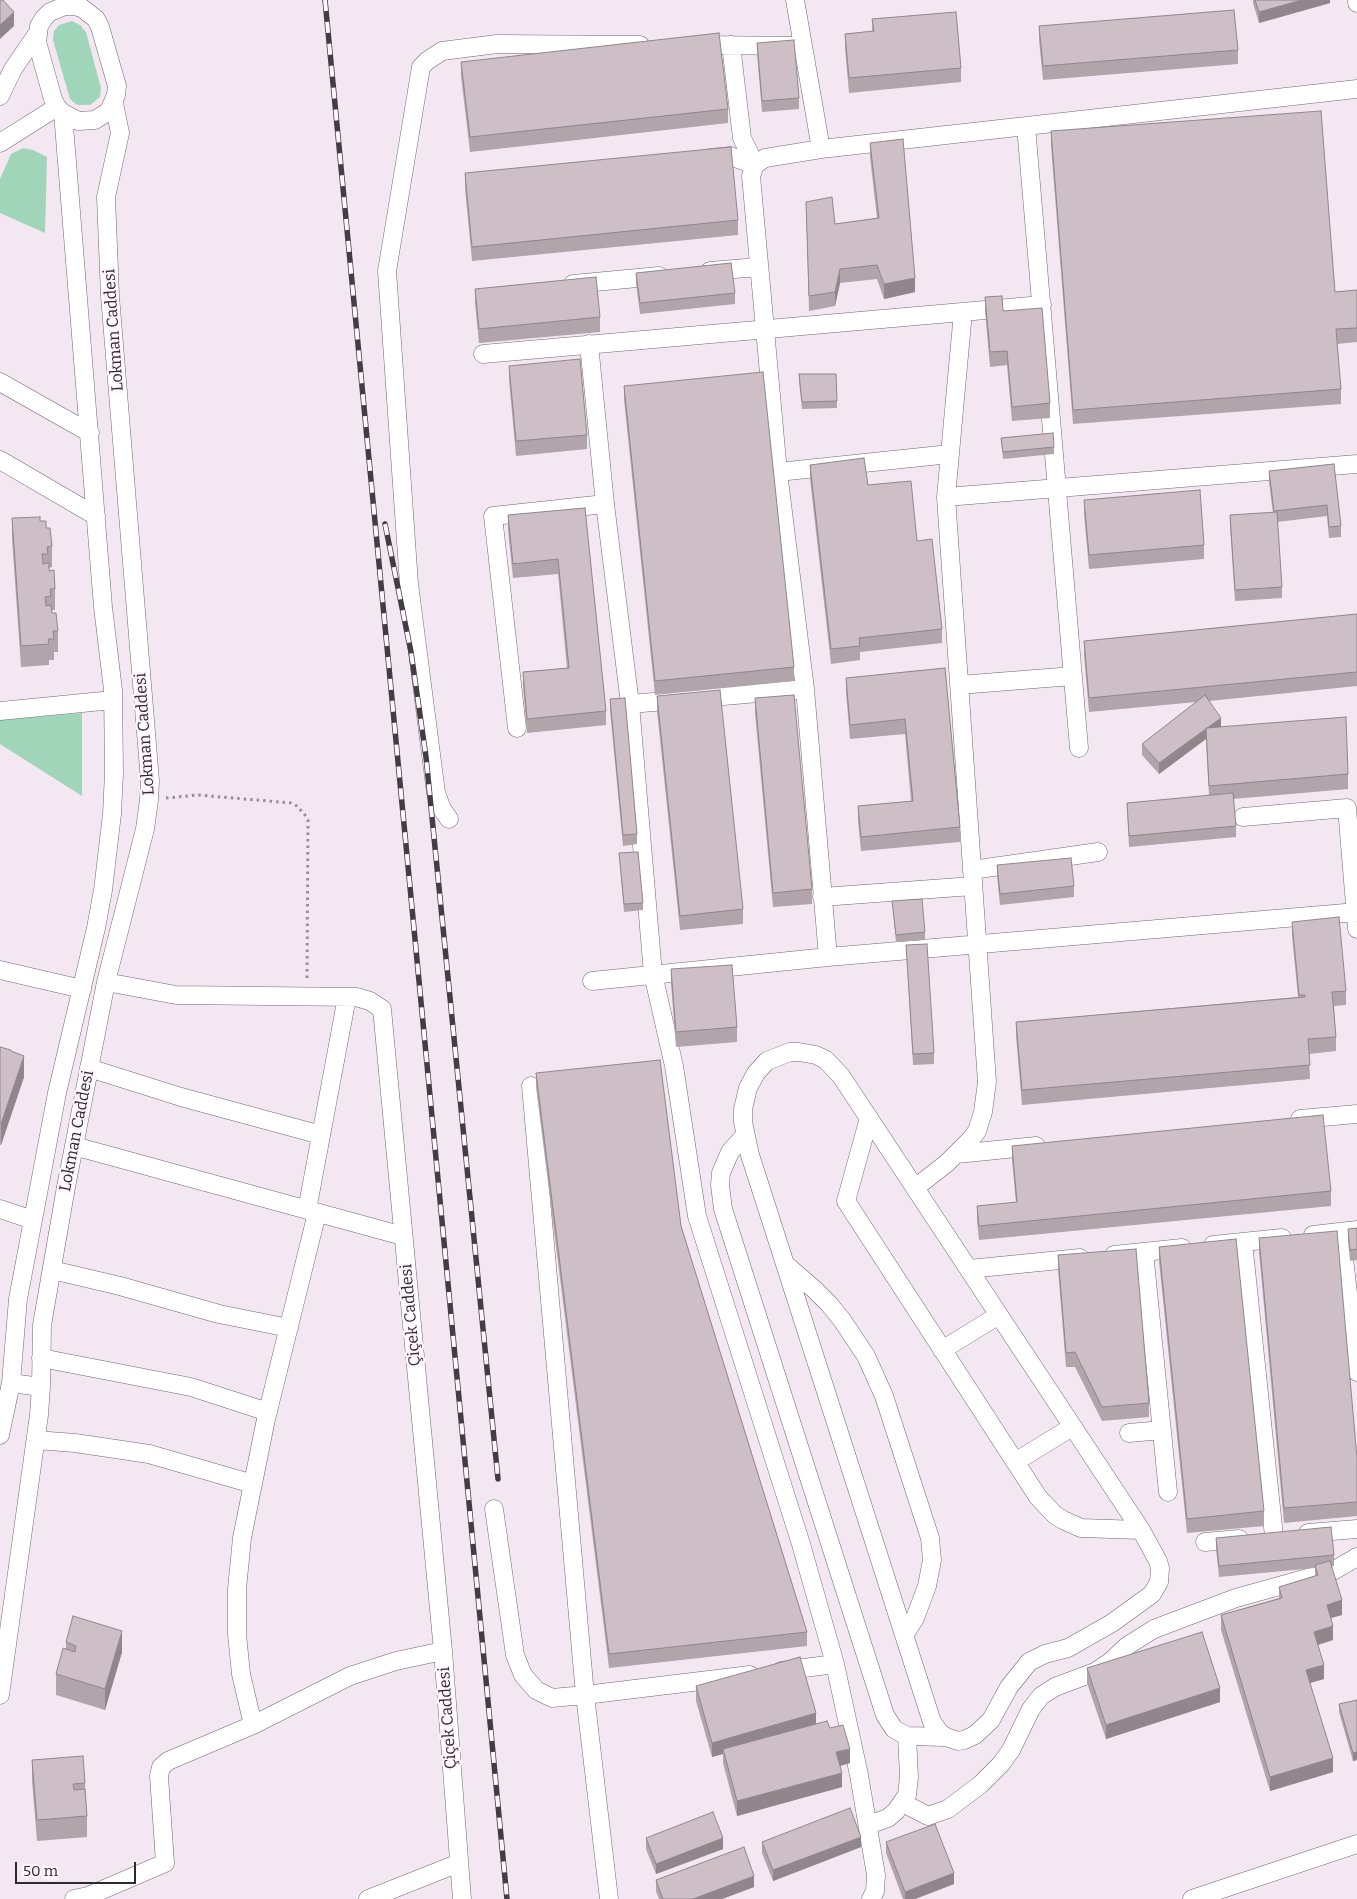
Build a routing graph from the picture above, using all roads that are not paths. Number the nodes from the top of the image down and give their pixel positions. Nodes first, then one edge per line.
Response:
1 (40, 0) edge
2 (795, 0) edge
3 (86, 5) edge
4 (38, 30) junction
5 (653, 45) edge
6 (682, 45) edge
7 (731, 45) junction
8 (803, 46) junction
9 (1357, 89) edge
10 (0, 96) edge
11 (114, 103) junction
12 (60, 110) junction
13 (1026, 126) junction
14 (0, 142) edge
15 (821, 149) junction
16 (691, 160) edge
17 (755, 165) junction
18 (759, 267) junction
19 (691, 273) edge
20 (672, 275) edge
21 (555, 285) edge
22 (1042, 305) junction
23 (963, 312) junction
24 (765, 328) junction
25 (589, 344) junction
26 (483, 354) dead end
27 (0, 382) edge
28 (90, 433) junction
29 (950, 454) junction
30 (0, 460) edge
31 (1357, 464) edge
32 (778, 472) junction
33 (1057, 488) junction
34 (946, 497) junction
35 (605, 504) junction
36 (96, 516) junction
37 (1073, 676) junction
38 (959, 685) junction
39 (805, 688) junction
40 (113, 700) junction
41 (630, 704) junction
42 (0, 711) edge
43 (517, 728) dead end
44 (1080, 748) dead end
45 (1243, 817) dead end
46 (449, 819) dead end
47 (1098, 852) dead end
48 (973, 878) junction
49 (822, 897) junction
50 (1357, 918) edge
51 (977, 944) junction
52 (828, 957) junction
53 (0, 970) edge
54 (653, 974) junction
55 (592, 981) dead end
56 (106, 982) junction
57 (82, 989) junction
58 (347, 997) junction
59 (89, 1068) junction
60 (531, 1086) dead end
61 (1357, 1114) edge
62 (869, 1118) junction
63 (1279, 1121) edge
64 (321, 1135) junction
65 (745, 1135) junction
66 (1055, 1144) edge
67 (74, 1146) junction
68 (957, 1154) junction
69 (915, 1188) junction
70 (0, 1209) edge
71 (312, 1211) junction
72 (33, 1220) junction
73 (1349, 1231) edge
74 (403, 1236) junction
75 (1243, 1242) junction
76 (1144, 1252) junction
77 (785, 1264) junction
78 (969, 1269) junction
79 (52, 1270) junction
80 (999, 1315) junction
81 (289, 1328) junction
82 (942, 1350) junction
83 (41, 1358) junction
84 (1357, 1372) edge
85 (11, 1383) junction
86 (40, 1387) junction
87 (268, 1412) junction
88 (2, 1416) edge
89 (1072, 1427) junction
90 (1162, 1430) junction
91 (1129, 1433) dead end
92 (0, 1435) edge
93 (36, 1440) junction
94 (1015, 1462) junction
95 (253, 1484) junction
96 (1168, 1492) dead end
97 (494, 1509) dead end
98 (1357, 1529) edge
99 (1141, 1530) junction
100 (1274, 1536) junction
101 (1205, 1542) dead end
102 (1357, 1557) edge
103 (904, 1635) junction
104 (443, 1651) junction
105 (835, 1664) junction
106 (0, 1695) edge
107 (585, 1695) junction
108 (253, 1725) junction
109 (907, 1736) junction
110 (946, 1737) junction
111 (903, 1803) junction
112 (868, 1825) junction
113 (1357, 1844) edge
114 (459, 1863) junction
115 (74, 1899) edge
116 (368, 1899) edge
117 (462, 1899) edge
118 (609, 1899) edge
119 (871, 1899) edge
120 (1192, 1899) edge

1 - 4 street
2 - 8 street
3 - 4 street
3 - 11 street, Lokman Caddesi
4 - 10 street
4 - 12 street, Lokman Caddesi
5 - 46 street
6 - 7 street
7 - 8 street
7 - 17 street
8 - 15 street
9 - 13 street
11 - 12 street
11 - 56 street, Lokman Caddesi
12 - 14 street
12 - 28 street, Lokman Caddesi
13 - 15 street
13 - 22 street
15 - 17 street
16 - 17 street
17 - 18 street
18 - 19 street
18 - 24 street
20 - 21 street
22 - 23 street
22 - 33 street
23 - 24 street
23 - 29 street
24 - 25 street
24 - 32 street
25 - 26 street
25 - 35 street
27 - 28 street
28 - 36 street, Lokman Caddesi
29 - 32 street
29 - 34 street
30 - 36 street
31 - 33 street
32 - 39 street
33 - 34 street
33 - 37 street
34 - 38 street
35 - 41 street
35 - 43 street
36 - 40 street, Lokman Caddesi
37 - 38 street
37 - 44 street
38 - 48 street
39 - 41 street
39 - 49 street
40 - 42 street
40 - 57 street, Lokman Caddesi
41 - 54 street
45 - 50 street
47 - 48 street
48 - 49 street
48 - 51 street
49 - 52 street
50 - 51 street
51 - 52 street
51 - 68 street
52 - 54 street
53 - 57 street
54 - 55 street
54 - 105 street
56 - 58 street, Çiçek Caddesi
56 - 59 street, Lokman Caddesi
57 - 72 street, Lokman Caddesi
58 - 64 street
58 - 74 street, Çiçek Caddesi
59 - 64 street
59 - 67 street, Lokman Caddesi
60 - 107 street
61 - 63 street
62 - 65 street
62 - 69 street
62 - 82 street
64 - 71 street
65 - 77 street
65 - 109 street
66 - 68 street
67 - 71 street
67 - 79 street, Lokman Caddesi
68 - 69 street
69 - 78 street
70 - 72 street
71 - 74 street
71 - 81 street
72 - 85 street, Lokman Caddesi
73 - 75 street
73 - 84 street
74 - 104 street, Çiçek Caddesi
75 - 76 street
75 - 100 street
76 - 78 street
76 - 90 street
77 - 103 street
77 - 103 street
78 - 80 street
79 - 81 street
79 - 83 street, Lokman Caddesi
80 - 82 street
80 - 89 street
81 - 87 street
82 - 94 street
83 - 86 street, Lokman Caddesi
83 - 87 street
85 - 86 street
85 - 88 street, Lokman Caddesi
86 - 93 street, Lokman Caddesi
87 - 95 street
88 - 92 street, Lokman Caddesi
89 - 94 street
89 - 99 street
90 - 91 street
90 - 96 street
93 - 95 street
93 - 106 street, Lokman Caddesi
94 - 99 street
95 - 108 street
97 - 107 street
98 - 100 street
99 - 110 street
100 - 101 street
102 - 111 street
103 - 110 street
104 - 108 street
104 - 114 street, Çiçek Caddesi
105 - 107 street
105 - 112 street
107 - 118 street
108 - 115 street
109 - 110 street
109 - 111 street
111 - 112 street
112 - 119 street
113 - 120 street
114 - 116 street
114 - 117 street, Çiçek Caddesi

